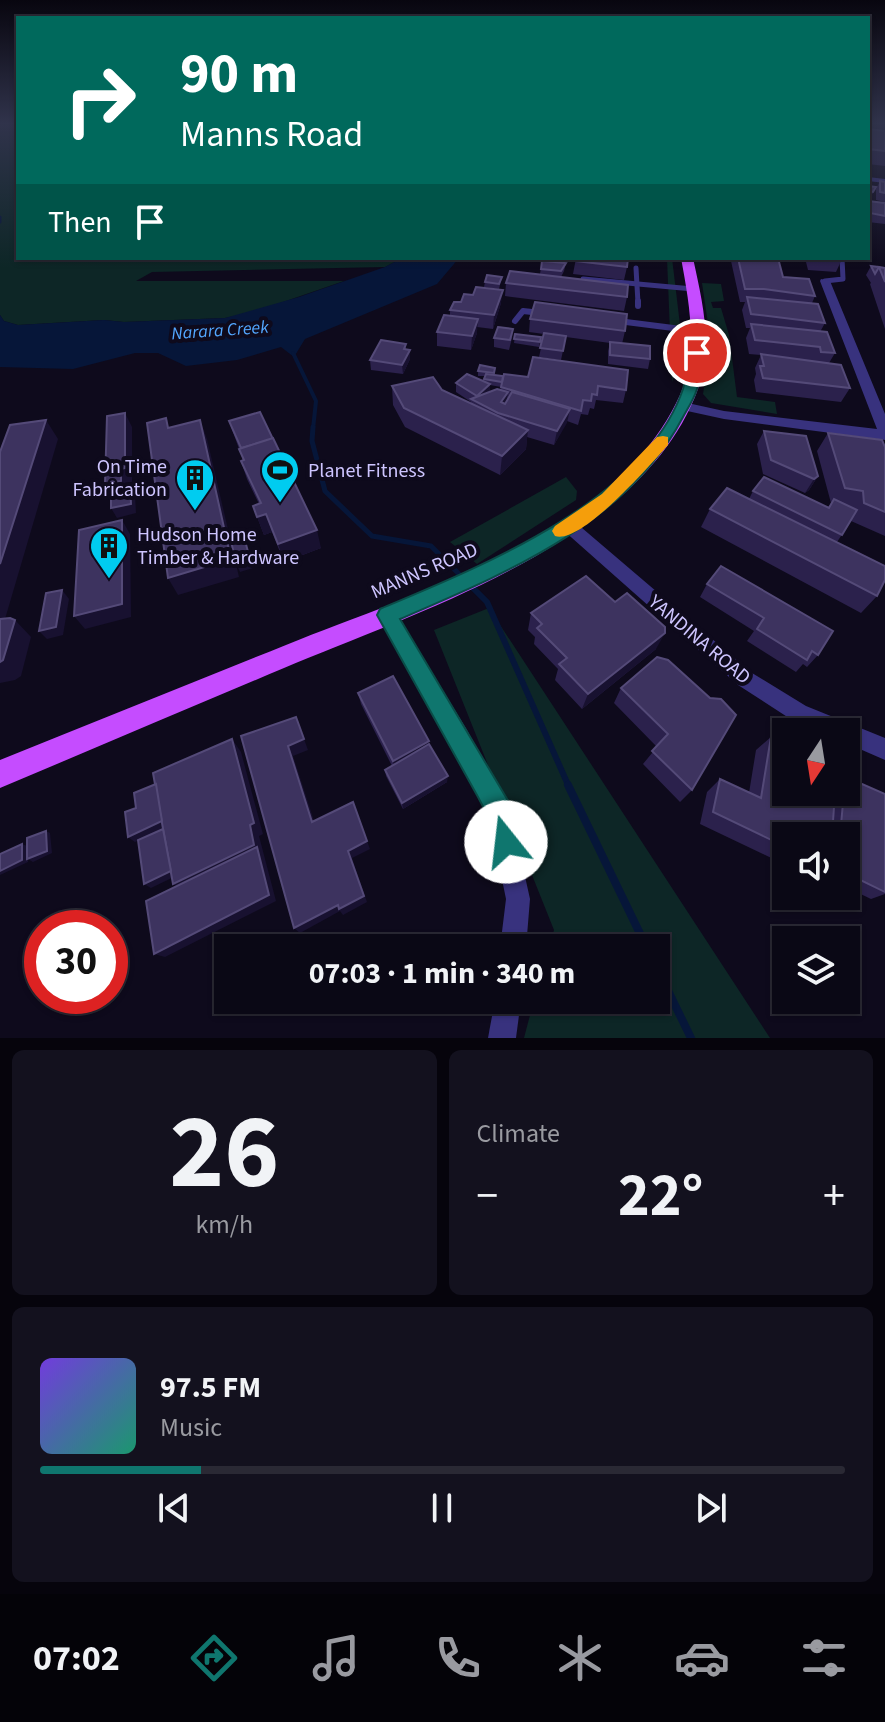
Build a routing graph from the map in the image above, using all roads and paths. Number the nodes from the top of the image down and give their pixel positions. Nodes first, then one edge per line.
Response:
1 (687, 260) edge
2 (842, 260) edge
3 (636, 268) dead end
4 (583, 279) edge
5 (825, 281) joint
6 (636, 284) junction
7 (693, 289) junction
8 (638, 306) dead end
9 (554, 314) edge
10 (515, 321) dead end
11 (612, 321) edge
12 (697, 331) junction
13 (683, 406) junction
14 (885, 433) edge
15 (569, 526) junction
16 (387, 615) junction
17 (810, 718) edge
18 (860, 739) edge
19 (885, 749) edge
20 (0, 774) edge
21 (514, 934) edge
22 (506, 1014) edge
23 (502, 1038) edge

1 - 7 main road, MANNS ROAD
2 - 5 lane
3 - 6 lane
4 - 6 lane
5 - 14 street
6 - 7 lane
6 - 8 lane
7 - 12 main road, MANNS ROAD
9 - 10 lane
11 - 12 lane
12 - 13 main road, MANNS ROAD
13 - 14 street
13 - 15 main road, MANNS ROAD
15 - 16 main road, MANNS ROAD
15 - 17 street, YANDINA ROAD
16 - 20 main road, MANNS ROAD
16 - 21 street
18 - 19 street, YANDINA ROAD
22 - 23 street

